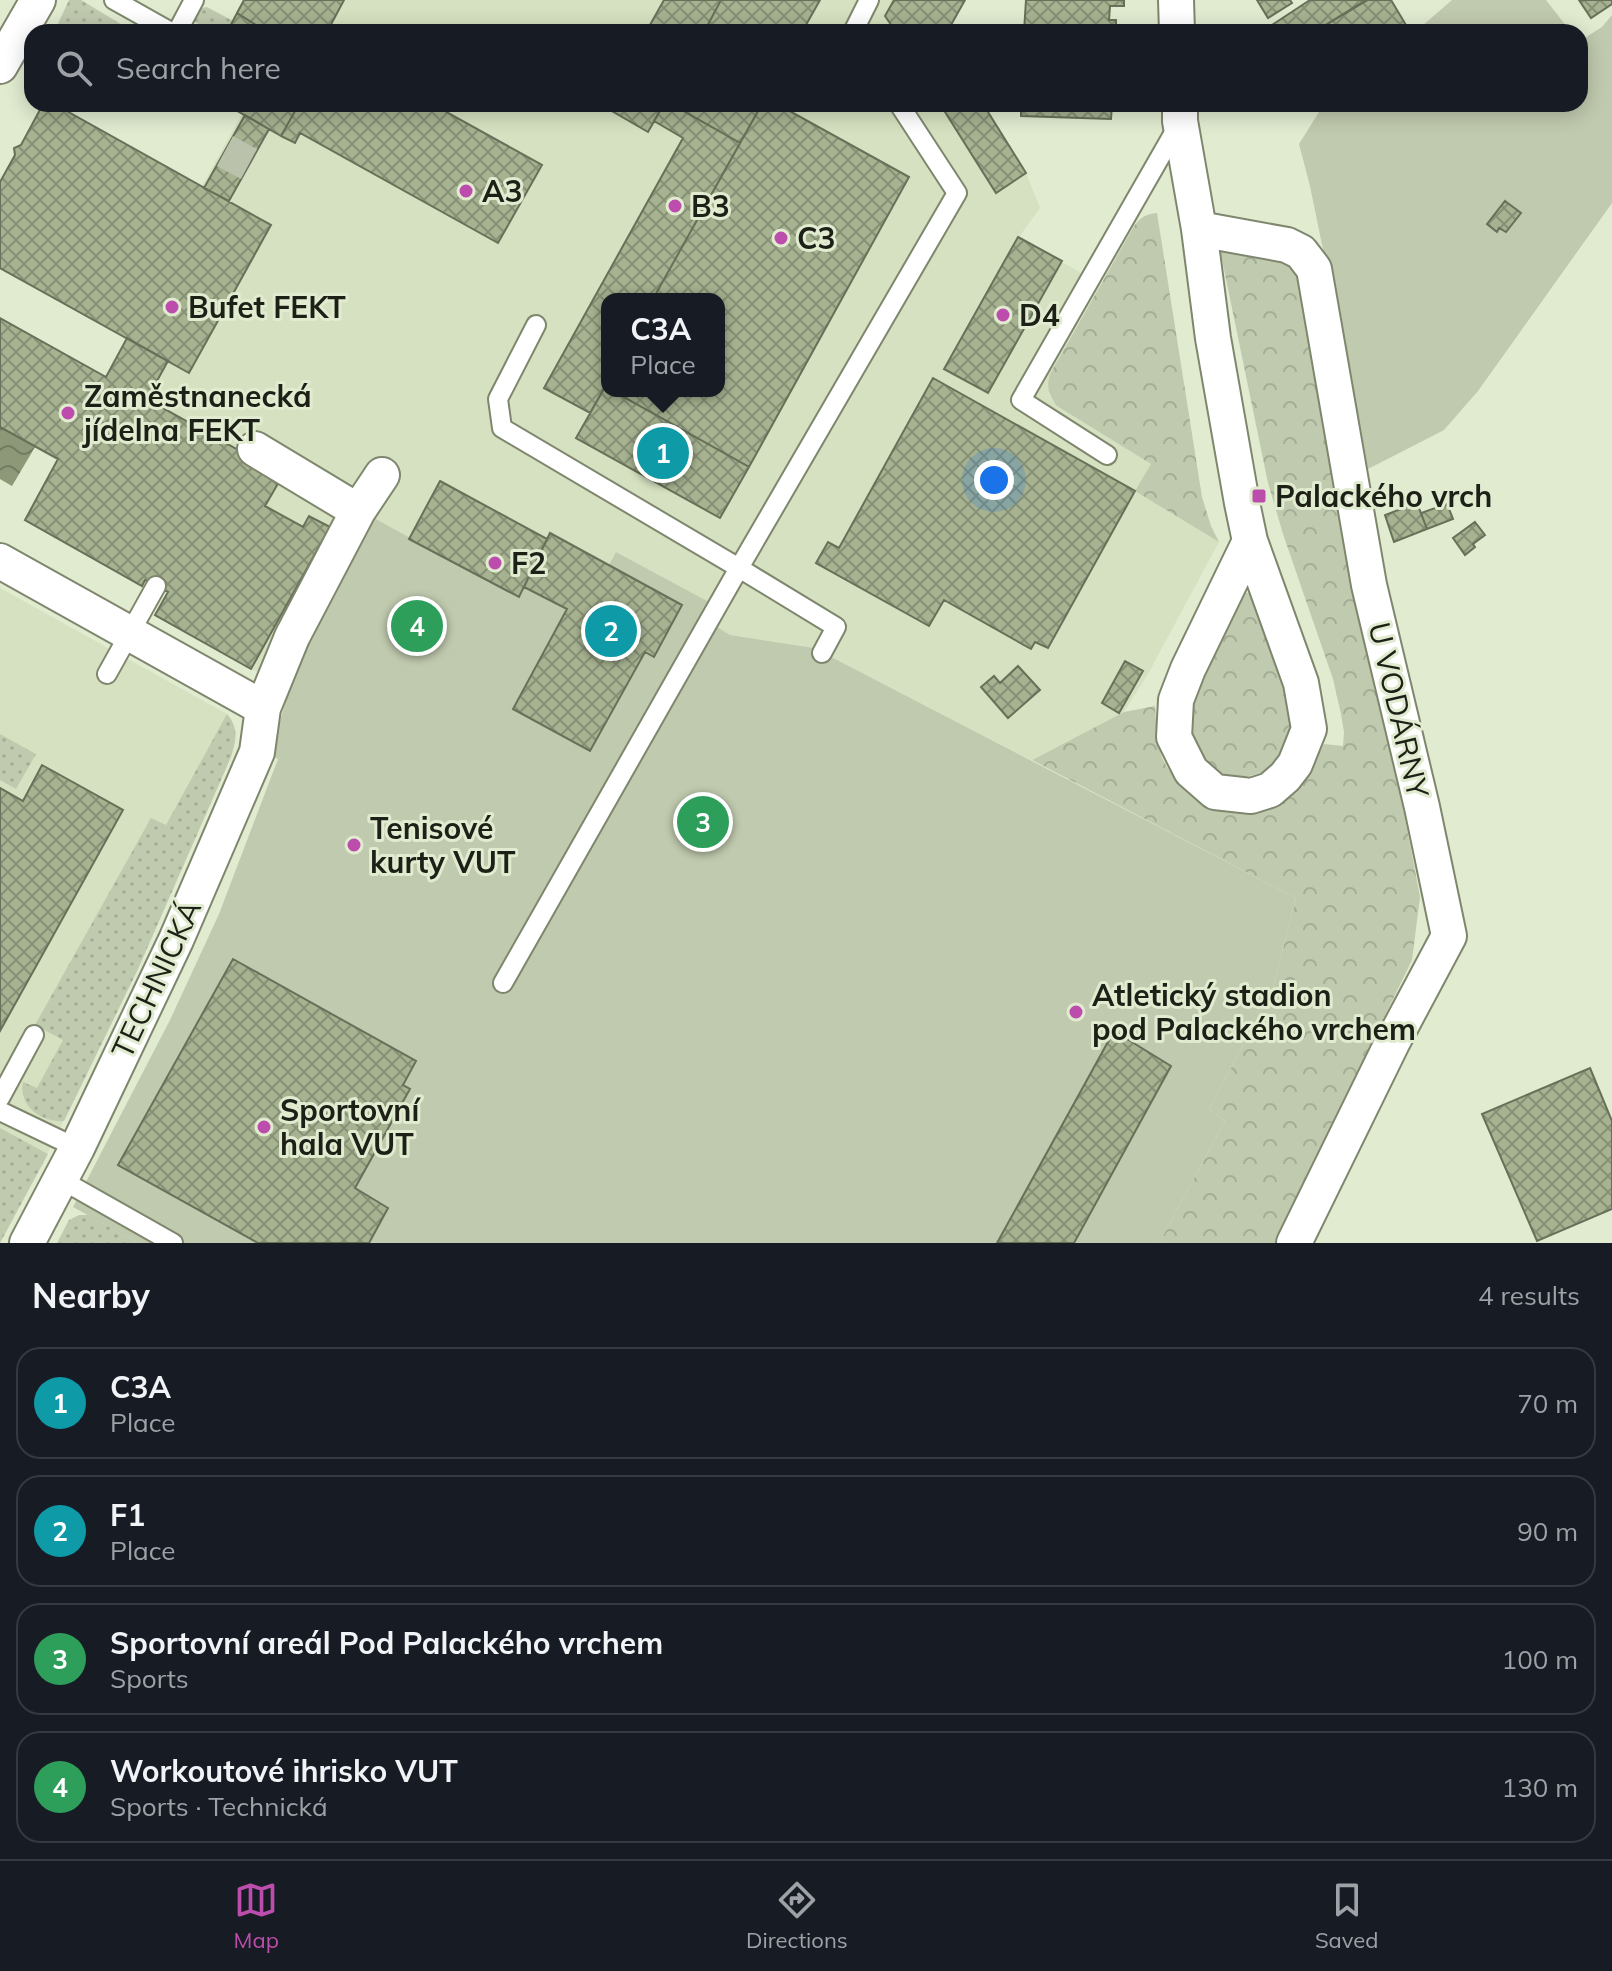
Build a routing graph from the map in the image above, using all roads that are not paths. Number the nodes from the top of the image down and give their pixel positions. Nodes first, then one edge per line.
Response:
1 (38, 0) edge
2 (114, 0) edge
3 (194, 0) edge
4 (869, 0) edge
5 (1176, 0) edge
6 (24, 24) edge
7 (24, 24) edge
8 (157, 24) edge
9 (181, 24) edge
10 (857, 24) edge
11 (1177, 24) edge
12 (0, 66) edge
13 (904, 112) edge
14 (1180, 113) edge
15 (1199, 229) junction
16 (536, 325) dead end
17 (255, 449) dead end
18 (1107, 455) dead end
19 (382, 475) dead end
20 (358, 511) junction
21 (1250, 541) junction
22 (0, 561) edge
23 (739, 568) junction
24 (156, 586) dead end
25 (130, 633) junction
26 (822, 653) dead end
27 (107, 674) dead end
28 (263, 708) junction
29 (503, 983) dead end
30 (34, 1035) dead end
31 (0, 1098) edge
32 (0, 1111) edge
33 (77, 1148) junction
34 (60, 1179) junction
35 (27, 1243) edge
36 (173, 1243) edge
37 (1294, 1243) edge

1 - 6 street
2 - 8 lane
3 - 9 lane
4 - 10 lane
5 - 11 street
7 - 12 street
13 - 23 lane
14 - 15 street
14 - 18 lane
15 - 21 street
15 - 37 street, U VODÁRNY
16 - 23 lane
17 - 20 street
19 - 20 street, TECHNICKÁ
20 - 28 street, TECHNICKÁ
21 - 21 street
22 - 25 street
23 - 26 lane
23 - 29 lane
24 - 25 lane
25 - 27 lane
25 - 28 street
28 - 33 street, TECHNICKÁ
30 - 31 lane
32 - 33 lane
33 - 34 street, TECHNICKÁ
34 - 35 street, TECHNICKÁ
34 - 36 lane

